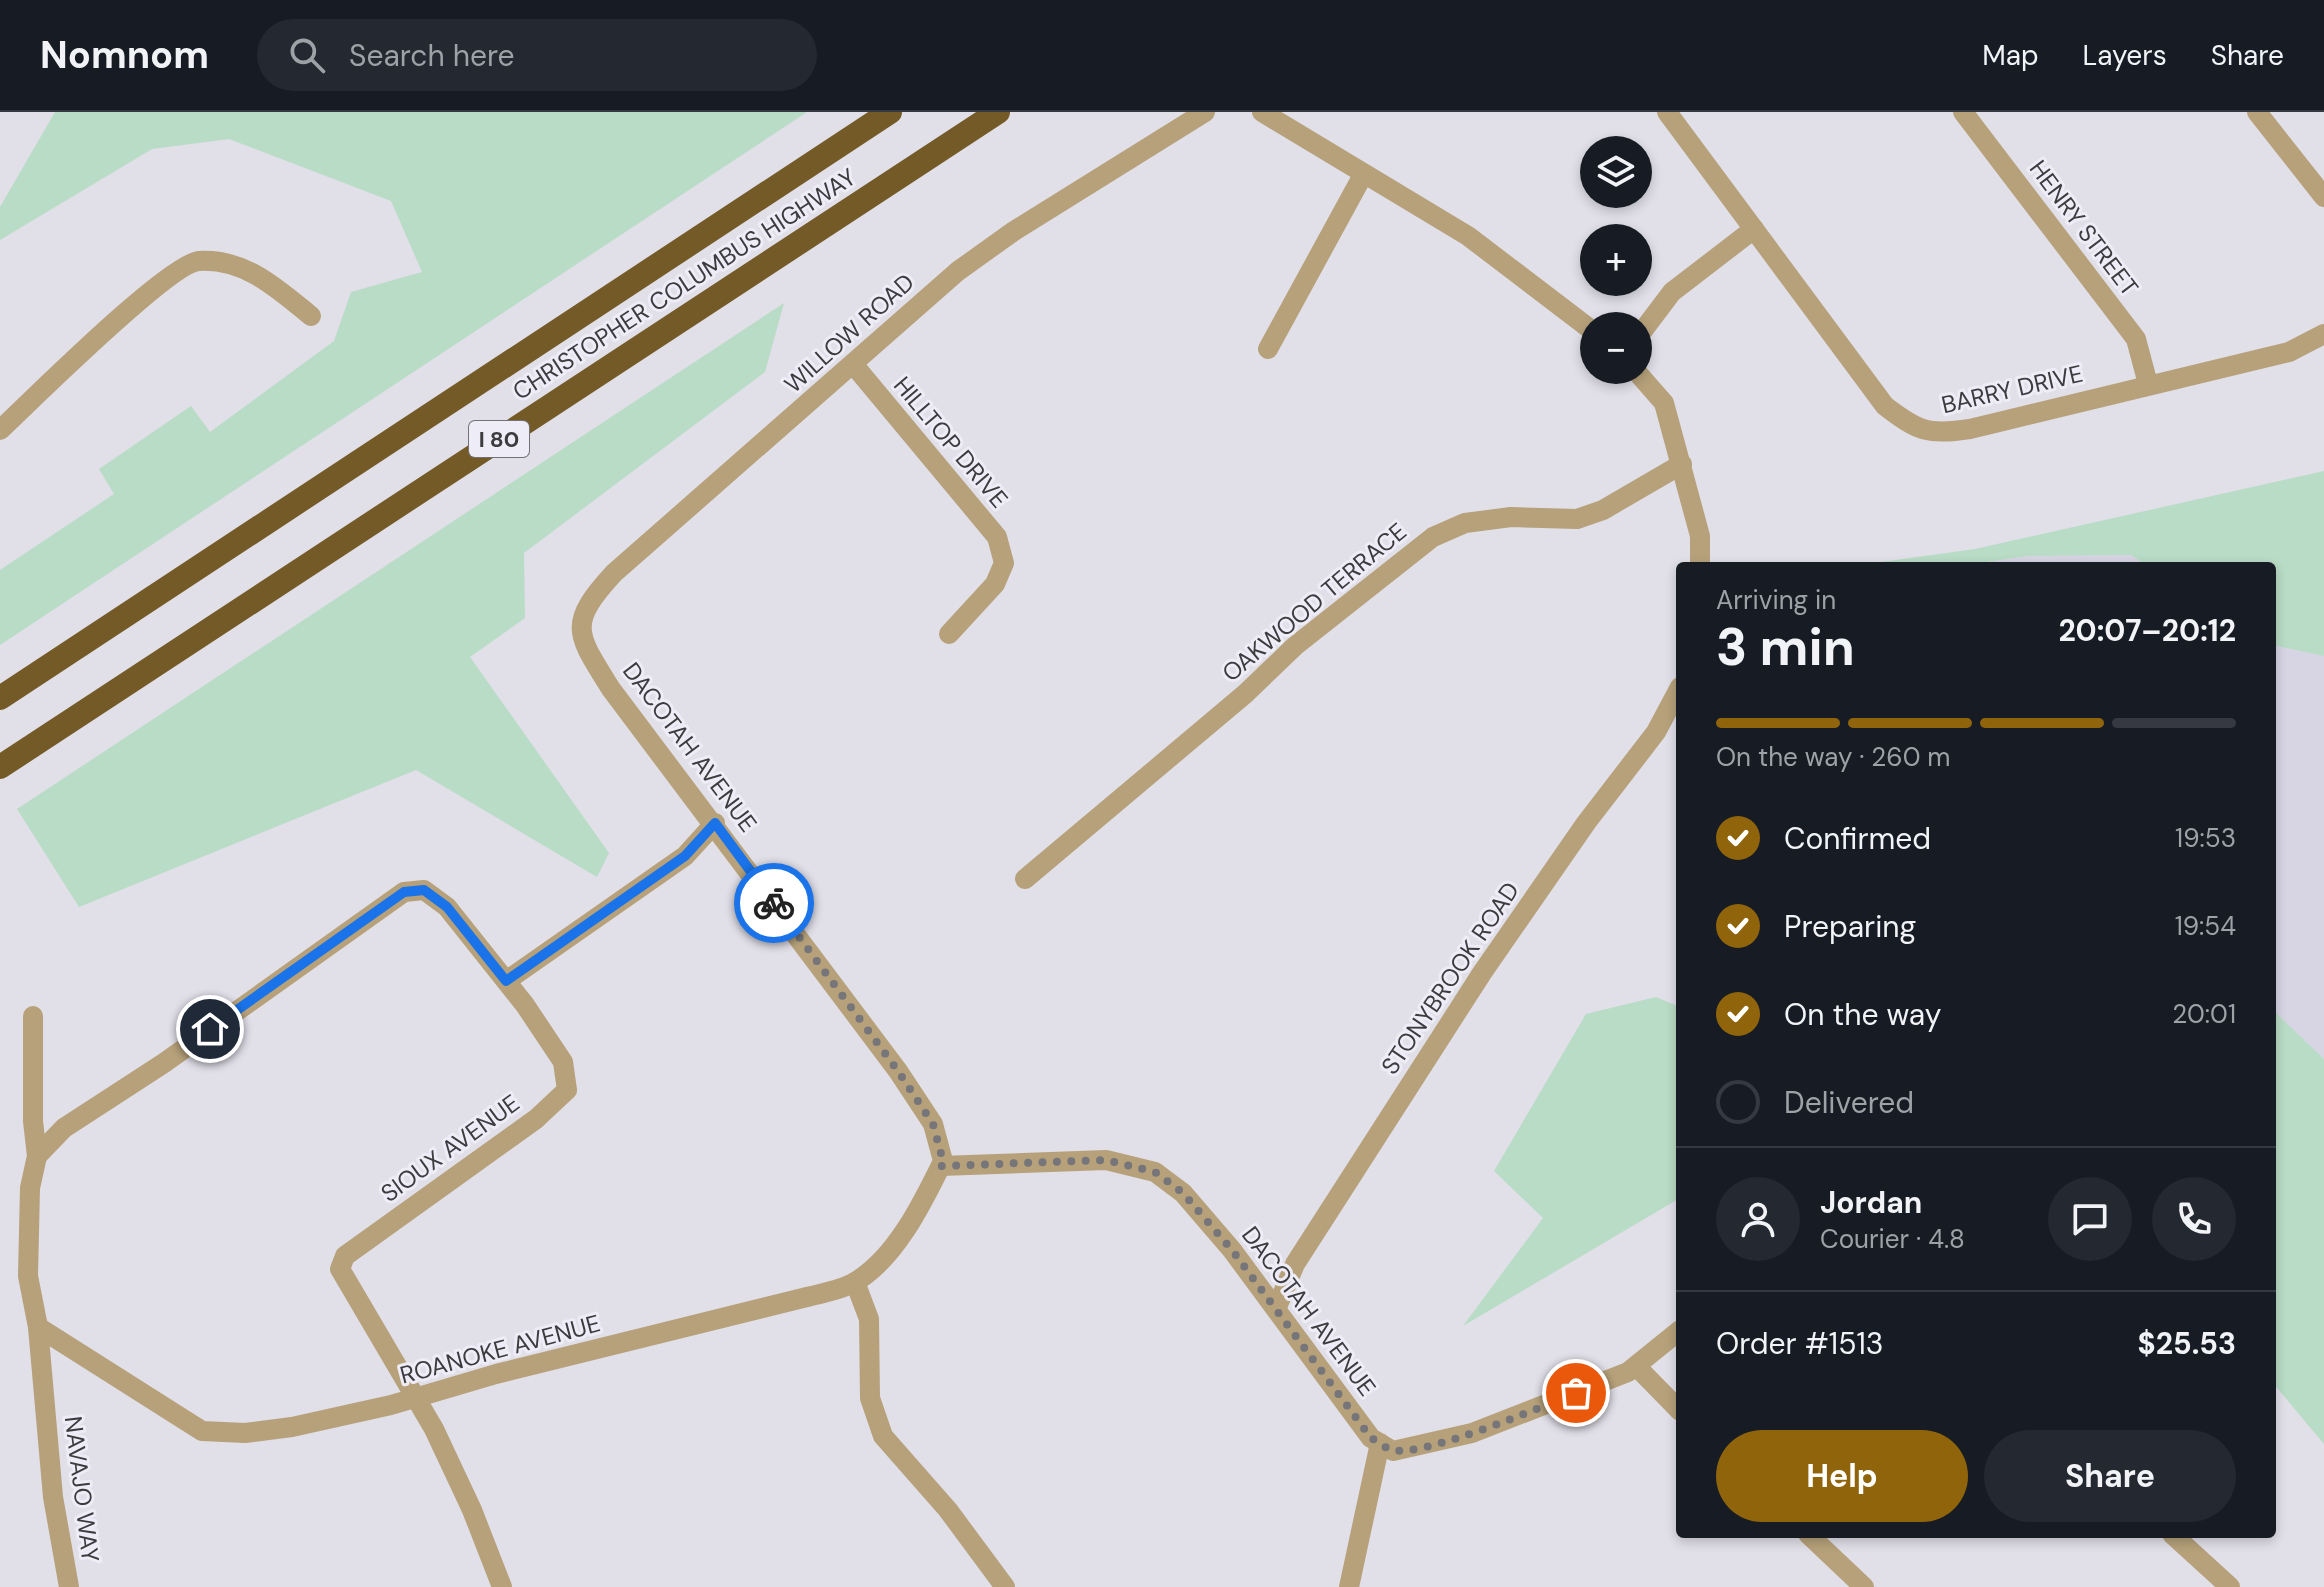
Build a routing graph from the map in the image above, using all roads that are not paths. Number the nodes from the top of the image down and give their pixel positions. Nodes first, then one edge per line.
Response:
1 (890, 112) edge
2 (998, 112) edge
3 (1205, 112) edge
4 (1262, 112) edge
5 (1667, 112) edge
6 (1963, 112) edge
7 (2257, 112) edge
8 (1363, 175) junction
9 (2324, 197) edge
10 (1754, 229) junction
11 (311, 316) dead end
12 (1652, 318) edge
13 (1580, 321) edge
14 (2324, 334) edge
15 (1268, 349) dead end
16 (853, 364) junction
17 (1647, 384) edge
18 (2148, 384) junction
19 (0, 430) edge
20 (1682, 464) junction
21 (1700, 562) edge
22 (949, 634) dead end
23 (581, 641) joint
24 (1676, 694) edge
25 (0, 698) edge
26 (0, 767) edge
27 (715, 823) junction
28 (1025, 879) dead end
29 (506, 981) junction
30 (33, 1016) dead end
31 (37, 1156) junction
32 (941, 1166) junction
33 (855, 1282) junction
34 (1277, 1307) junction
35 (38, 1327) junction
36 (1676, 1333) edge
37 (1636, 1366) junction
38 (416, 1398) junction
39 (1676, 1407) edge
40 (1380, 1443) junction
41 (1812, 1538) edge
42 (2176, 1538) edge
43 (69, 1587) edge
44 (502, 1587) edge
45 (1005, 1587) edge
46 (1349, 1587) edge
47 (1864, 1587) edge
48 (2230, 1587) edge

1 - 25 highway, CHRISTOPHER COLUMBUS HIGHWAY / I 80
2 - 26 highway, CHRISTOPHER COLUMBUS HIGHWAY / I 80
3 - 16 street, WILLOW ROAD
4 - 8 street
5 - 10 street, BARRY DRIVE
6 - 18 street, HENRY STREET
7 - 9 street
8 - 13 street
8 - 15 street
10 - 12 street
10 - 18 street, BARRY DRIVE
11 - 19 street
14 - 18 street, BARRY DRIVE
16 - 22 street, HILLTOP DRIVE
16 - 23 street, WILLOW ROAD
17 - 20 street
20 - 21 street
20 - 28 street, OAKWOOD TERRACE
23 - 27 street, DACOTAH AVENUE
24 - 34 street, STONYBROOK ROAD
27 - 29 street
27 - 32 street, DACOTAH AVENUE
29 - 31 street
29 - 38 street, SIOUX AVENUE
30 - 31 street, NAVAJO WAY
31 - 35 street, NAVAJO WAY
32 - 33 street, ROANOKE AVENUE
32 - 34 street, DACOTAH AVENUE
33 - 38 street, ROANOKE AVENUE
33 - 45 street
34 - 40 street, DACOTAH AVENUE
35 - 38 street, ROANOKE AVENUE
35 - 43 street, NAVAJO WAY
36 - 37 street
37 - 39 street
37 - 40 street
38 - 44 street, SIOUX AVENUE
40 - 46 street
41 - 47 street
42 - 48 street

